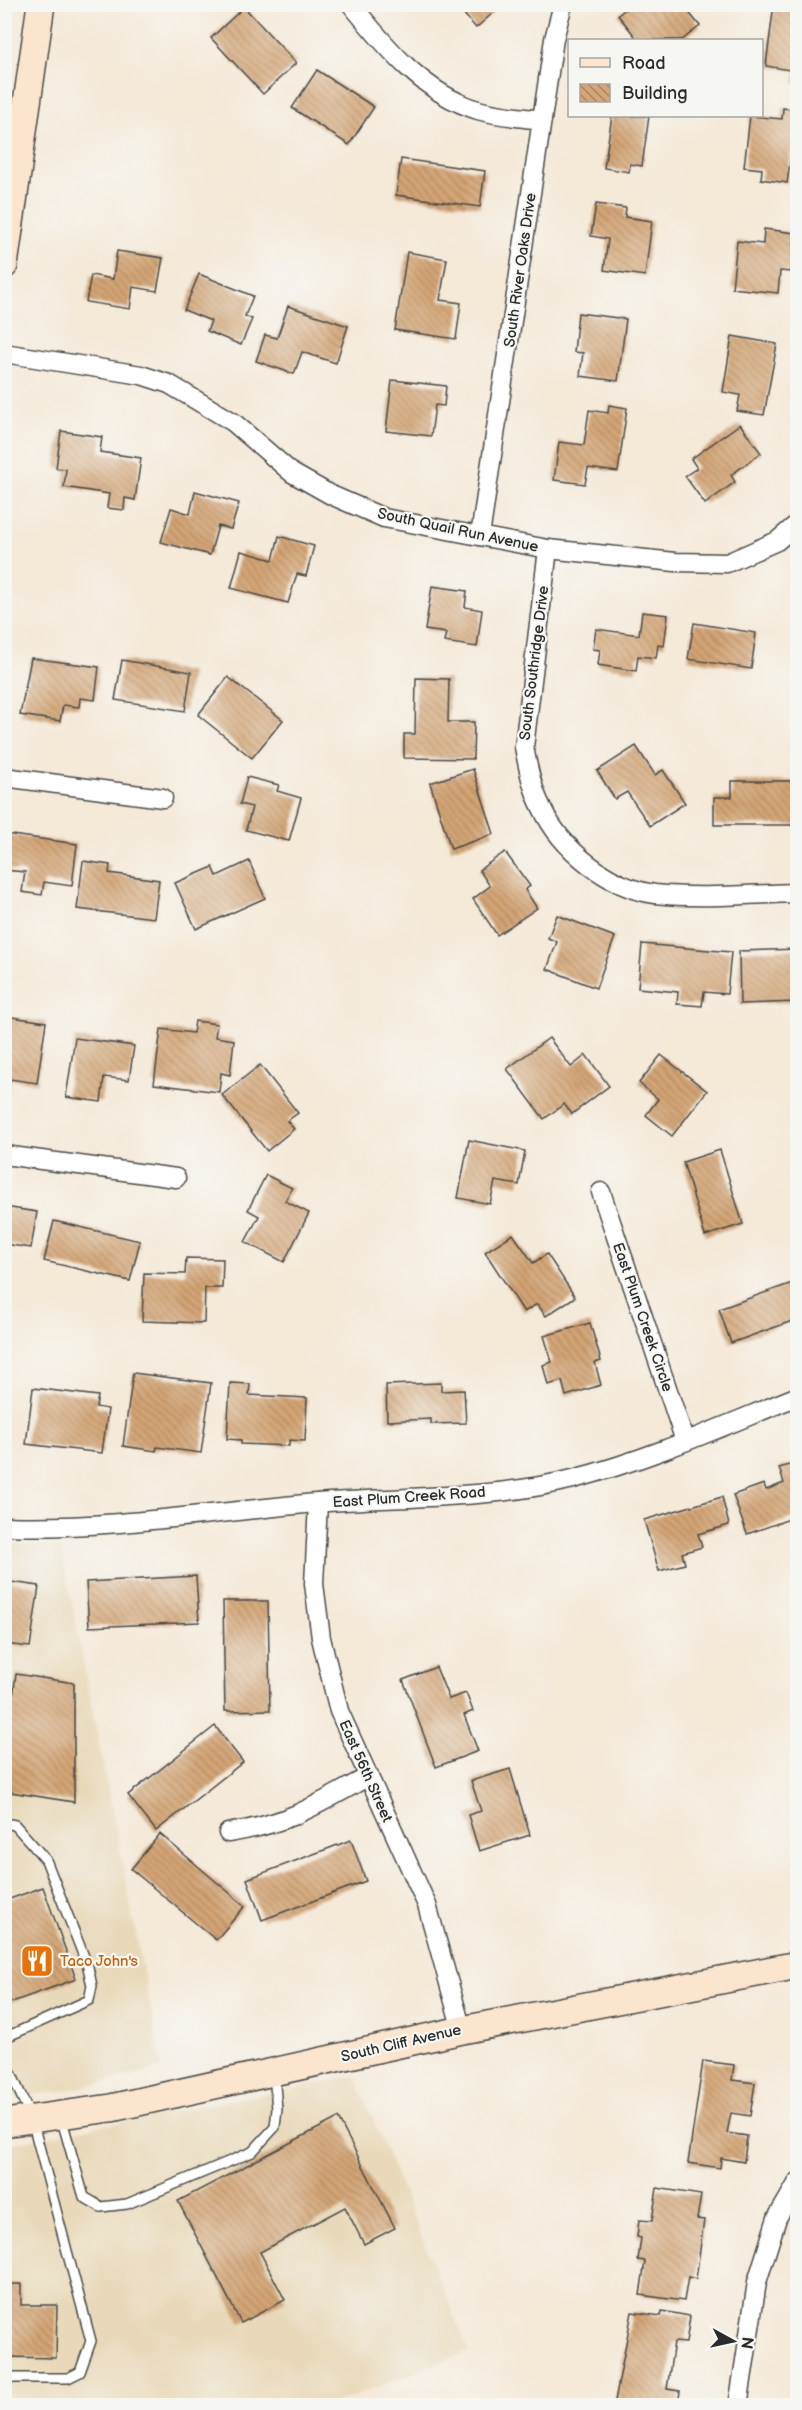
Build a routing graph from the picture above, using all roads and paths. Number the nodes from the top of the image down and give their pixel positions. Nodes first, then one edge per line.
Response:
1 (41, 4) edge
2 (351, 4) edge
3 (563, 4) edge
4 (542, 120) junction
5 (4, 265) edge
6 (4, 353) edge
7 (798, 523) edge
8 (480, 536) junction
9 (548, 549) junction
10 (4, 777) edge
11 (163, 798) dead end
12 (798, 894) edge
13 (4, 1155) edge
14 (176, 1178) dead end
15 (601, 1192) dead end
16 (798, 1396) edge
17 (685, 1441) junction
18 (318, 1503) junction
19 (4, 1526) edge
20 (369, 1776) junction
21 (4, 1823) edge
22 (228, 1833) dead end
23 (798, 1965) edge
24 (462, 2030) junction
25 (4, 2038) edge
26 (4, 2057) edge
27 (273, 2072) junction
28 (61, 2116) junction
29 (32, 2120) junction
30 (4, 2123) edge
31 (798, 2182) edge
32 (4, 2378) edge
33 (738, 2406) edge

1 - 5 main road
2 - 4 street
3 - 4 street, South River Oaks Drive
4 - 8 street, South River Oaks Drive
6 - 8 street, South Quail Run Avenue
7 - 9 street, South Quail Run Avenue
8 - 9 street, South Quail Run Avenue
9 - 12 street, South Southridge Drive
10 - 11 street
13 - 14 street
15 - 17 street, East Plum Creek Circle
16 - 17 street, East Plum Creek Road
17 - 18 street, East Plum Creek Road
18 - 19 street, East Plum Creek Road
18 - 20 street, East 56th Street
20 - 22 street
20 - 24 street, East 56th Street
21 - 25 lane
23 - 24 main road, South Cliff Avenue
24 - 27 main road, South Cliff Avenue
26 - 29 lane
27 - 28 main road, South Cliff Avenue
27 - 28 lane
28 - 29 main road, South Cliff Avenue
29 - 30 main road, South Cliff Avenue
29 - 32 lane
31 - 33 street

